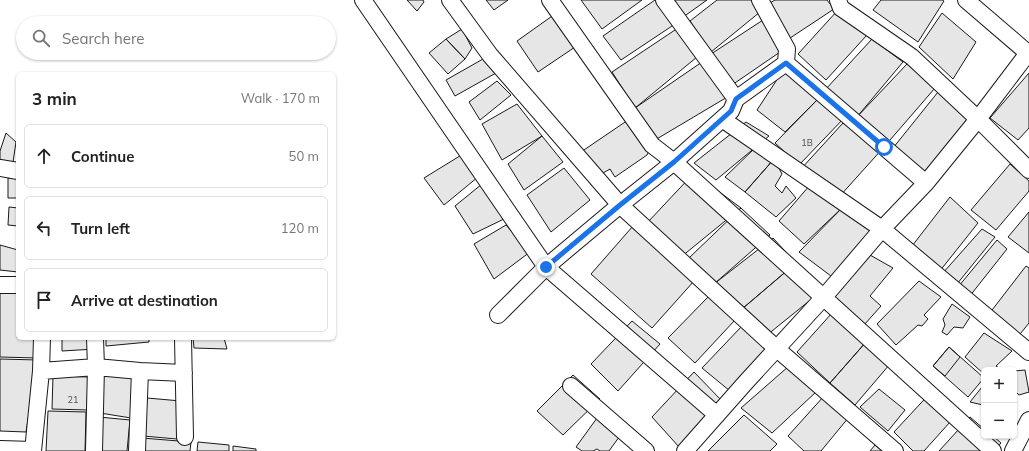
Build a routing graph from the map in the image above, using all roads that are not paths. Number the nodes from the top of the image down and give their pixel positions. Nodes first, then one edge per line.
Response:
1 (363, 0) edge
2 (450, 0) edge
3 (550, 0) edge
4 (664, 0) edge
5 (760, 0) edge
6 (838, 0) edge
7 (966, 0) edge
8 (1028, 53) edge
9 (786, 63) junction
10 (736, 99) junction
11 (722, 119) junction
12 (978, 119) junction
13 (674, 162) junction
14 (0, 168) edge
15 (1029, 170) edge
16 (16, 171) edge
17 (926, 183) junction
18 (620, 205) junction
19 (882, 229) junction
20 (546, 267) junction
21 (0, 285) edge
22 (16, 286) edge
23 (824, 297) junction
24 (498, 314) dead end
25 (42, 340) edge
26 (95, 340) edge
27 (183, 340) edge
28 (777, 349) junction
29 (1029, 352) edge
30 (96, 366) junction
31 (41, 371) junction
32 (140, 371) junction
33 (184, 373) junction
34 (571, 386) dead end
35 (717, 415) junction
36 (1029, 420) edge
37 (185, 437) dead end
38 (0, 449) edge
39 (33, 450) edge
40 (94, 451) edge
41 (137, 451) edge
42 (646, 451) edge
43 (685, 451) edge
44 (895, 451) edge
45 (993, 451) edge
46 (1013, 451) edge

1 - 20 street
2 - 18 street
3 - 13 street
4 - 10 street
5 - 9 street
6 - 12 street
7 - 8 street
8 - 12 street
9 - 10 street
9 - 17 street
10 - 11 street
11 - 13 street
11 - 19 street
12 - 15 street
12 - 17 street
13 - 18 street
13 - 23 street
14 - 16 street
17 - 19 street
18 - 20 street
18 - 28 street
19 - 23 street
19 - 29 street
20 - 24 street
20 - 35 street
21 - 22 street
23 - 28 street
23 - 45 street
25 - 31 street
26 - 30 street
27 - 33 street
28 - 35 street
28 - 44 street
30 - 31 street
30 - 32 street
30 - 40 street
31 - 39 street
32 - 33 street
32 - 41 street
33 - 37 street
34 - 42 street
35 - 43 street
36 - 46 street
38 - 39 street

